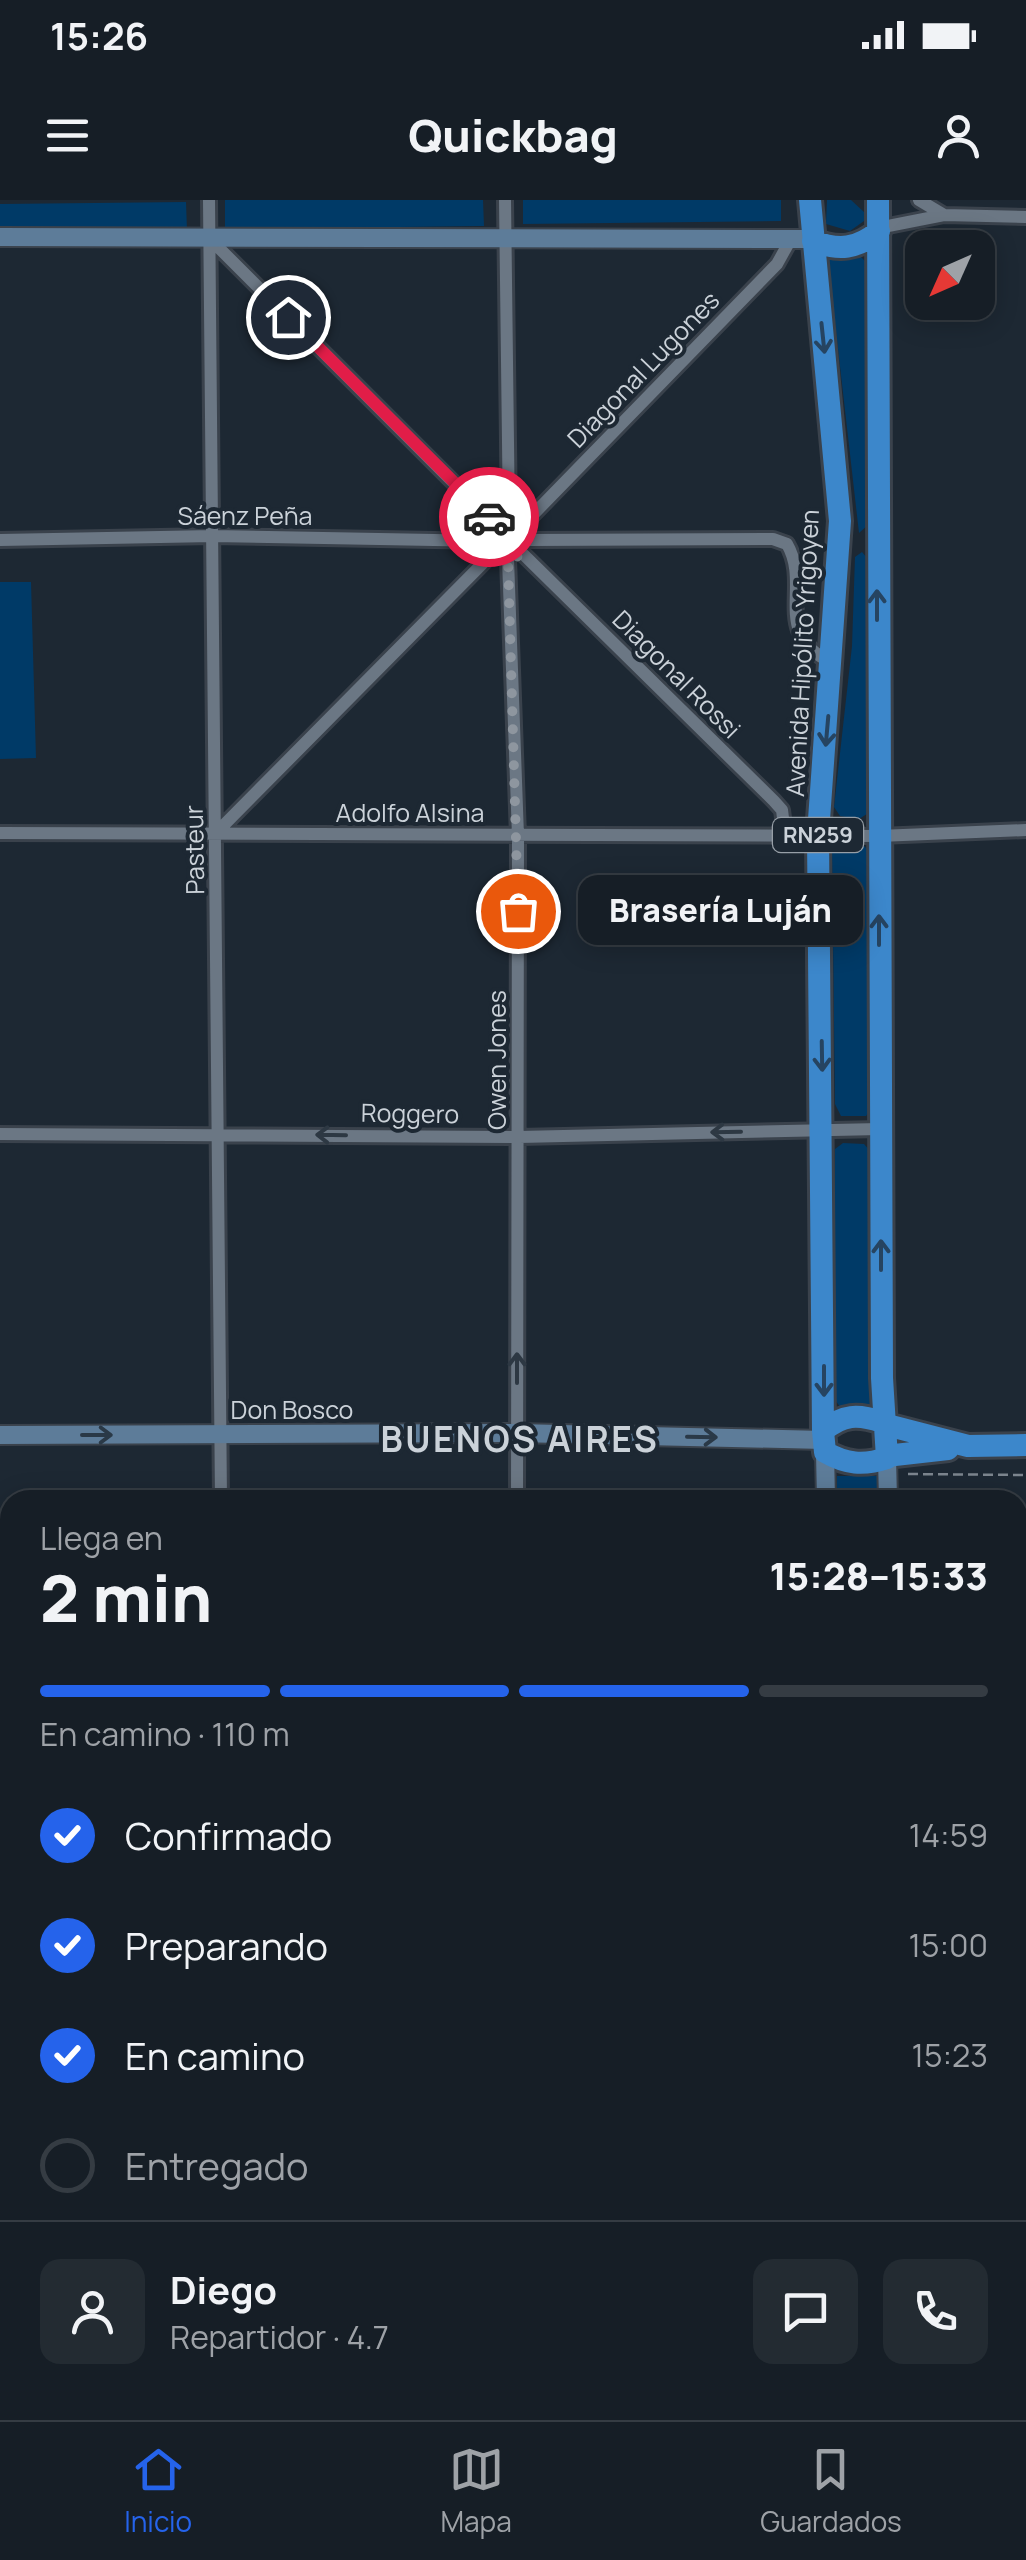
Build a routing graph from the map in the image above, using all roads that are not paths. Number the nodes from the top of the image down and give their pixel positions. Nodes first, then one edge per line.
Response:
1 (210, 200) edge
2 (505, 200) edge
3 (810, 200) edge
4 (878, 200) edge
5 (920, 200) edge
6 (944, 215) junction
7 (1026, 217) edge
8 (878, 230) junction
9 (504, 236) junction
10 (0, 237) edge
11 (210, 238) junction
12 (806, 239) junction
13 (515, 534) junction
14 (213, 536) junction
15 (0, 540) edge
16 (839, 546) junction
17 (492, 547) junction
18 (877, 550) junction
19 (508, 559) junction
20 (833, 663) junction
21 (1026, 830) edge
22 (0, 833) edge
23 (216, 833) junction
24 (785, 834) junction
25 (818, 834) junction
26 (518, 836) junction
27 (879, 836) junction
28 (880, 1129) junction
29 (823, 1130) junction
30 (0, 1134) edge
31 (220, 1134) junction
32 (519, 1137) junction
33 (883, 1423) junction
34 (517, 1433) junction
35 (220, 1434) junction
36 (0, 1435) edge
37 (824, 1441) junction
38 (968, 1446) junction
39 (1026, 1446) edge
40 (887, 1463) junction
41 (221, 1490) edge
42 (518, 1490) edge
43 (826, 1490) edge
44 (888, 1490) edge

1 - 11 street, Pasteur
2 - 9 street
3 - 12 highway, RN259
4 - 8 highway, RN259
5 - 6 street
6 - 7 street
6 - 8 street
8 - 12 highway
8 - 18 highway, RN259
9 - 11 street
9 - 12 street
9 - 13 street
10 - 11 street
11 - 13 street, Diagonal Rossi
11 - 14 street, Pasteur
12 - 13 street, Diagonal Lugones
12 -> 16 highway, Avenida Hipólito Yrigoyen / RN259
13 - 17 street
13 - 19 street
13 - 20 street
13 - 24 street, Diagonal Rossi
14 - 15 street, Sáenz Peña
14 - 17 street, Sáenz Peña
14 - 23 street, Pasteur
16 - 18 highway
16 - 20 highway, Avenida Hipólito Yrigoyen / RN259
17 - 19 street
17 - 23 street
27 -> 18 highway, RN259
19 - 26 street, Owen Jones
20 -> 25 highway, Avenida Hipólito Yrigoyen / RN259
21 - 27 street, Adolfo Alsina
22 - 23 street, Adolfo Alsina
23 - 26 street, Adolfo Alsina
23 - 31 street, Pasteur
24 - 25 street, Adolfo Alsina
24 - 26 street, Adolfo Alsina
25 - 27 street, Adolfo Alsina
25 -> 29 highway, Avenida Hipólito Yrigoyen / RN259
26 - 32 street, Owen Jones
28 -> 27 highway, RN259
28 - 29 street, Roggero
33 -> 28 highway, RN259
29 -> 32 street, Roggero
29 -> 37 highway, Avenida Hipólito Yrigoyen / RN259
30 - 31 street, Roggero
32 -> 31 street, Roggero
31 - 35 street, Pasteur
34 -> 32 street, Owen Jones
33 - 37 highway
33 - 38 highway
33 - 40 highway, RN259
34 - 35 street, Don Bosco
34 -> 37 street, Don Bosco
34 - 42 street, Owen Jones
36 -> 35 street, Don Bosco
35 - 41 street, Pasteur
37 - 40 highway
37 - 43 street, Avenida Hipólito Yrigoyen
38 - 39 highway
38 - 40 highway
40 - 44 street

